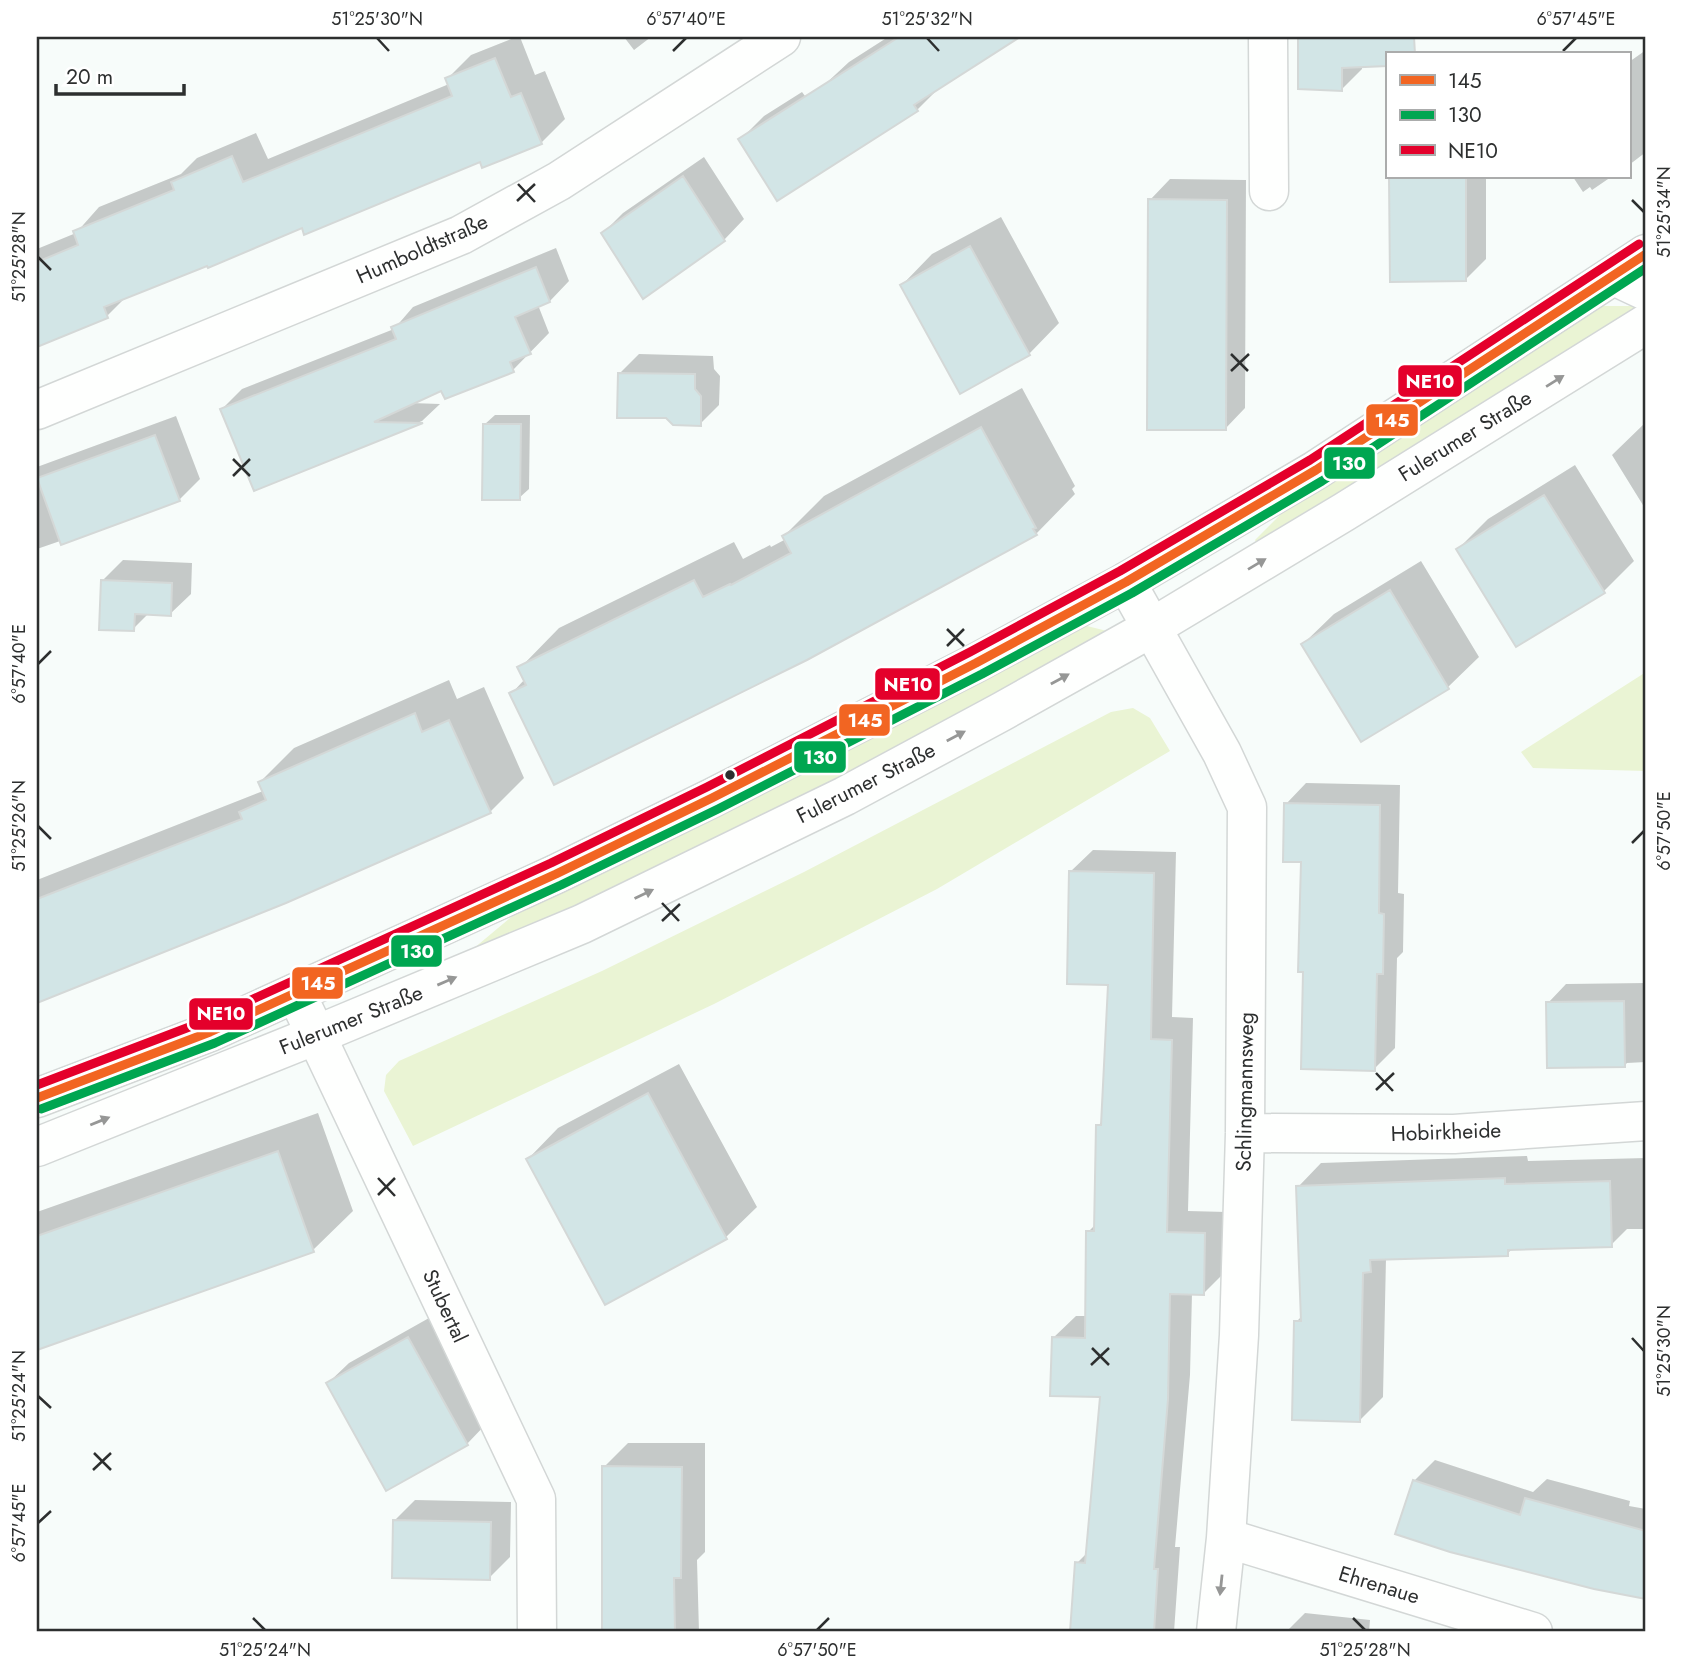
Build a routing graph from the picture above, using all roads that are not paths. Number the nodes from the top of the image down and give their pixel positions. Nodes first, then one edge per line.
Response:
1 (781, 37) edge
2 (1268, 37) edge
3 (1269, 191) dead end
4 (1646, 254) edge
5 (1630, 283) edge
6 (1646, 324) edge
7 (37, 410) edge
8 (1126, 582) junction
9 (1151, 628) junction
10 (296, 993) junction
11 (316, 1035) junction
12 (37, 1097) edge
13 (1646, 1121) edge
14 (1245, 1133) junction
15 (37, 1147) edge
16 (1226, 1538) junction
17 (537, 1632) edge
18 (1216, 1632) edge
19 (1533, 1632) edge

1 - 7 main road, Humboldtstraße
2 - 3 main road
4 - 5 main road
5 - 8 main road
9 -> 6 main road, Fulerumer Straße
8 - 9 main road, Schlingmannsweg
8 - 10 main road
11 -> 9 main road, Fulerumer Straße
9 - 14 main road, Schlingmannsweg
10 - 11 main road, Stubertal
10 - 12 main road
15 -> 11 main road, Fulerumer Straße
11 - 17 main road, Stubertal
13 - 14 main road, Hobirkheide
14 - 16 main road, Schlingmannsweg
16 -> 18 main road, Schlingmannsweg
16 - 19 main road, Ehrenaue

